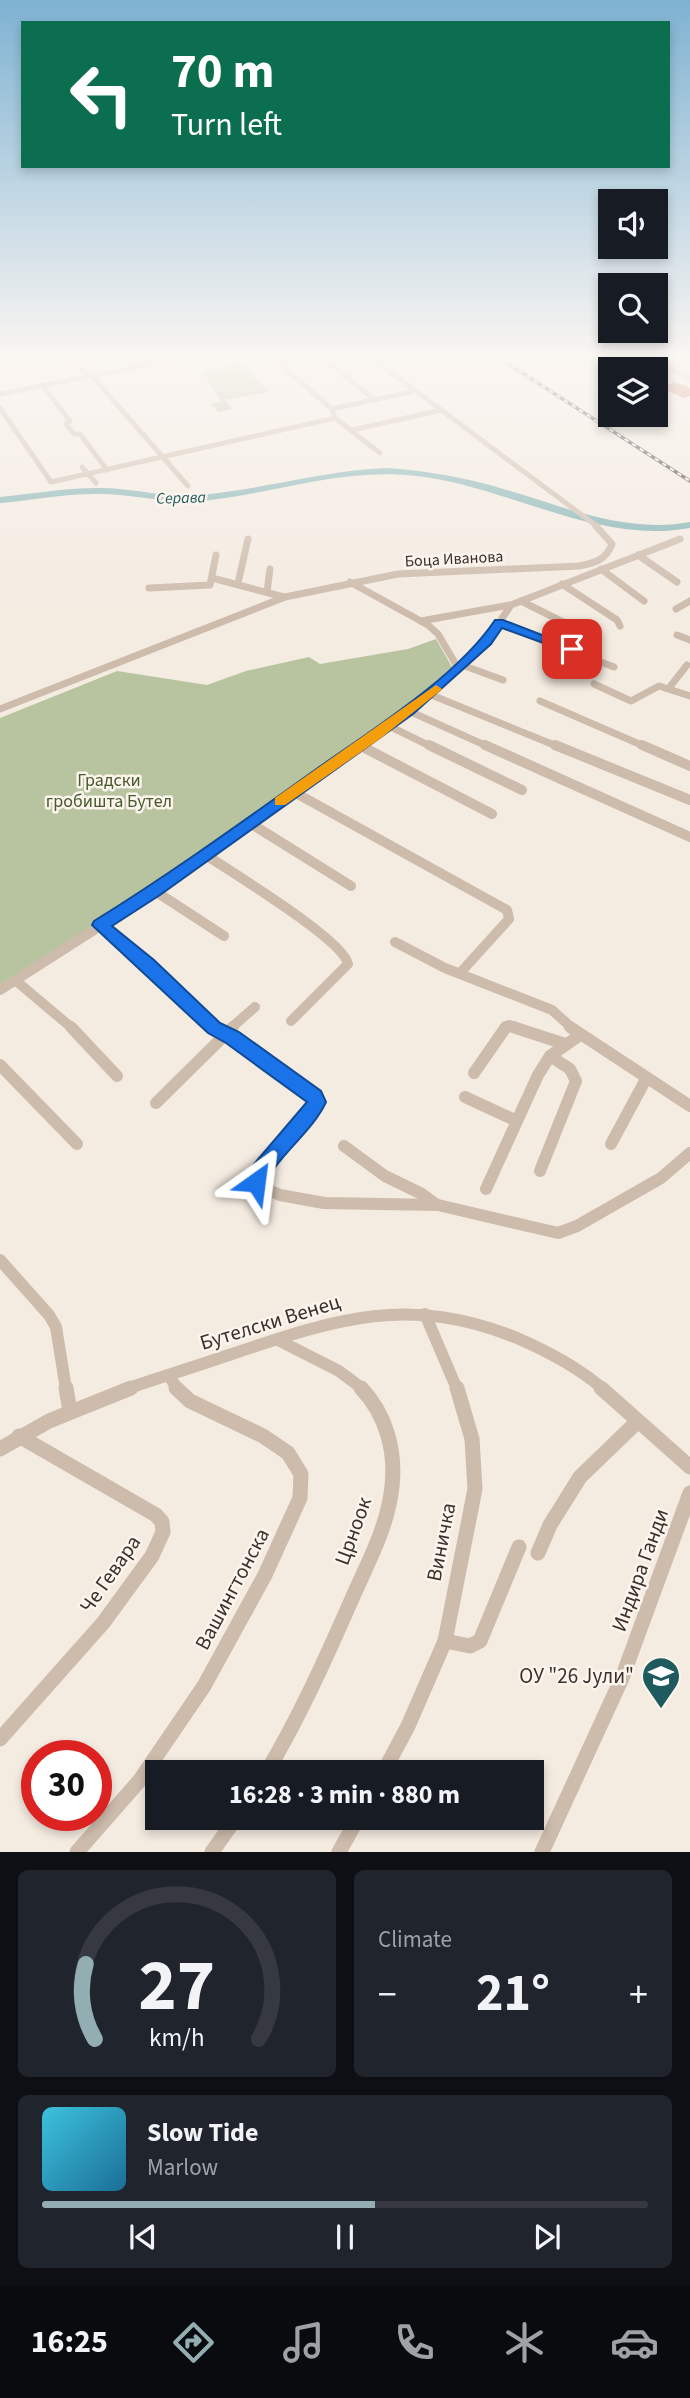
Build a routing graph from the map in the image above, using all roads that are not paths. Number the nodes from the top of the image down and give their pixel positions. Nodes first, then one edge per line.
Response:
1 (24, 442) edge
2 (86, 442) edge
3 (150, 442) edge
4 (227, 442) edge
5 (367, 442) edge
6 (483, 442) edge
7 (380, 453) dead end
8 (163, 457) junction
9 (82, 467) dead end
10 (107, 470) junction
11 (88, 474) junction
12 (96, 483) dead end
13 (188, 486) dead end
14 (248, 539) dead end
15 (680, 539) dead end
16 (216, 555) dead end
17 (638, 555) junction
18 (604, 565) junction
19 (270, 569) dead end
20 (212, 578) junction
21 (350, 582) junction
22 (677, 582) dead end
23 (238, 583) junction
24 (562, 584) junction
25 (149, 588) dead end
26 (267, 592) junction
27 (285, 597) junction
28 (521, 601) junction
29 (644, 601) dead end
30 (690, 601) edge
31 (511, 605) junction
32 (676, 609) dead end
33 (421, 621) junction
34 (499, 623) junction
35 (620, 626) dead end
36 (573, 627) dead end
37 (677, 635) dead end
38 (690, 640) edge
39 (687, 665) dead end
40 (460, 667) junction
41 (614, 667) dead end
42 (503, 680) dead end
43 (594, 684) dead end
44 (669, 688) junction
45 (429, 695) junction
46 (690, 696) edge
47 (540, 701) dead end
48 (0, 709) edge
49 (409, 711) junction
50 (389, 726) junction
51 (361, 746) junction
52 (690, 766) edge
53 (522, 790) dead end
54 (294, 792) junction
55 (690, 800) edge
56 (492, 814) dead end
57 (250, 823) junction
58 (690, 837) edge
59 (206, 855) junction
60 (351, 886) dead end
61 (155, 891) junction
62 (100, 925) junction
63 (224, 936) dead end
64 (394, 942) dead end
65 (461, 972) junction
66 (15, 980) junction
67 (0, 990) edge
68 (255, 1007) dead end
69 (291, 1021) dead end
70 (223, 1034) junction
71 (580, 1035) junction
72 (565, 1044) junction
73 (550, 1056) junction
74 (0, 1065) edge
75 (474, 1073) dead end
76 (117, 1076) dead end
77 (646, 1079) junction
78 (465, 1097) dead end
79 (156, 1104) dead end
80 (690, 1106) edge
81 (517, 1121) junction
82 (78, 1144) dead end
83 (611, 1144) dead end
84 (344, 1146) dead end
85 (690, 1153) edge
86 (540, 1171) dead end
87 (486, 1189) dead end
88 (438, 1205) junction
89 (0, 1260) edge
90 (425, 1314) junction
91 (278, 1340) junction
92 (169, 1375) junction
93 (70, 1411) junction
94 (637, 1422) junction
95 (19, 1436) junction
96 (0, 1449) edge
97 (690, 1467) edge
98 (690, 1493) edge
99 (519, 1547) dead end
100 (538, 1553) dead end
101 (445, 1641) junction
102 (0, 1740) edge
103 (274, 1760) edge
104 (390, 1760) edge
105 (228, 1830) edge
106 (351, 1830) edge
107 (78, 1852) edge
108 (212, 1852) edge
109 (339, 1852) edge
110 (542, 1852) edge

1 - 11 street
2 - 10 street
3 - 8 street
4 - 8 street
5 - 7 street
6 - 18 street
8 - 10 street
8 - 13 street
9 - 11 street
10 - 11 street
11 - 12 street
14 - 23 street
15 - 17 street
16 - 20 street
17 - 18 street
17 - 22 street
18 - 21 street, Боца Иванова
18 - 24 street
18 - 29 street
19 - 26 street
20 - 23 street
20 - 25 street
21 - 27 street, Боца Иванова
21 - 33 street
23 - 26 street
24 - 28 street
24 - 35 street
26 - 27 street
27 - 48 street, Боца Иванова
28 - 31 street
28 - 36 street
30 - 32 street
31 - 33 street
31 - 34 street
33 - 40 street
34 - 40 street
34 - 41 street
37 - 38 street
39 - 44 street
40 - 42 street
40 - 45 street
43 - 44 street
44 - 46 street
45 - 49 street
45 - 55 street
47 - 52 street
49 - 50 street
49 - 58 street
50 - 51 street
50 - 53 street
51 - 54 street
51 - 56 street
54 - 57 street
54 - 65 street
57 - 59 street
57 - 60 street
59 - 61 street
59 - 69 street
61 - 62 street
61 - 63 street
62 - 66 street
62 - 70 street
64 - 65 street
65 - 71 street
66 - 67 street
66 - 76 street
68 - 70 street
70 - 79 street
70 - 88 street
71 - 72 street
71 - 77 street
72 - 73 street
72 - 75 street
73 - 81 street
73 - 86 street
74 - 82 street
77 - 80 street
77 - 83 street
78 - 81 street
81 - 87 street
84 - 88 street
85 - 88 street
89 - 93 street
90 - 91 street, Бутелски Венец
90 - 94 street, Бутелски Венец
90 - 101 street, Виничка
91 - 92 street, Бутелски Венец
91 - 103 street, Црноок
92 - 93 street, Бутелски Венец
92 - 107 street, Вашингтонска
93 - 95 street, Бутелски Венец
94 - 97 street, Бутелски Венец
94 - 100 street
95 - 96 street, Бутелски Венец
95 - 102 street, Че Гевара
98 - 110 street, Индира Ганди
99 - 101 street
101 - 104 street, Виничка
105 - 108 street
106 - 109 street

